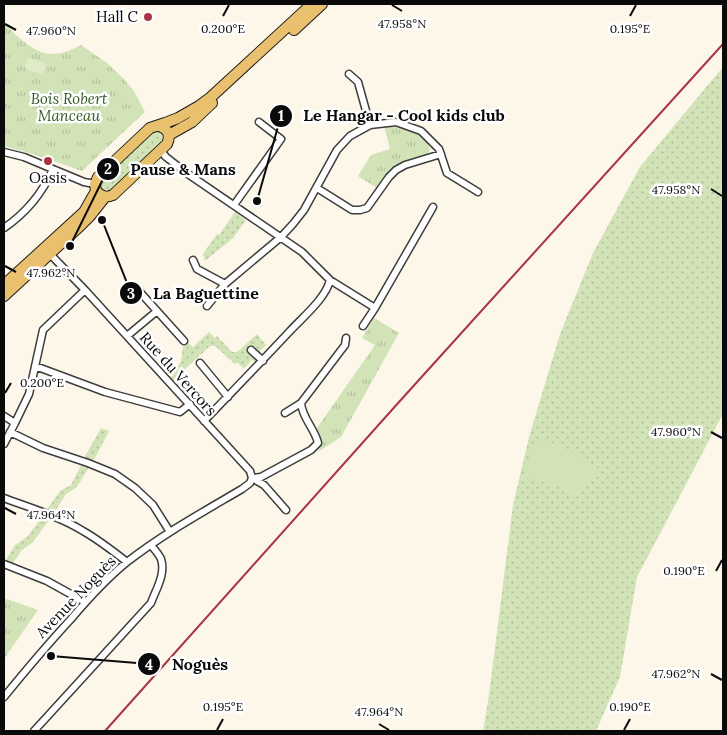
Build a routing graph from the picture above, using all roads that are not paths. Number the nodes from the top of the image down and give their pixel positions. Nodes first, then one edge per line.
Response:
1 (312, 4) edge
2 (322, 4) edge
3 (349, 74) dead end
4 (259, 122) dead end
5 (370, 125) junction
6 (159, 126) junction
7 (169, 136) junction
8 (161, 151) junction
9 (4, 152) edge
10 (441, 154) junction
11 (53, 169) junction
12 (317, 188) junction
13 (99, 191) junction
14 (478, 192) dead end
15 (234, 205) junction
16 (433, 207) dead end
17 (4, 228) edge
18 (281, 237) junction
19 (47, 251) junction
20 (193, 260) dead end
21 (330, 280) junction
22 (225, 284) junction
23 (4, 285) edge
24 (85, 290) junction
25 (126, 290) dead end
26 (4, 296) edge
27 (207, 306) dead end
28 (375, 308) junction
29 (157, 311) junction
30 (363, 326) dead end
31 (127, 336) junction
32 (346, 338) dead end
33 (184, 341) dead end
34 (250, 350) dead end
35 (263, 360) junction
36 (200, 364) dead end
37 (35, 366) junction
38 (228, 397) junction
39 (301, 403) junction
40 (190, 404) junction
41 (285, 414) dead end
42 (4, 416) edge
43 (204, 421) junction
44 (15, 423) junction
45 (10, 432) junction
46 (4, 444) edge
47 (252, 478) junction
48 (4, 498) edge
49 (286, 510) dead end
50 (170, 532) junction
51 (151, 545) junction
52 (127, 562) junction
53 (4, 564) edge
54 (86, 602) junction
55 (4, 697) edge
56 (34, 731) edge

1 - 6 main road
2 - 7 main road
3 - 5 street
4 - 15 street
5 - 10 street
5 - 12 street
6 - 7 main road
6 - 13 main road
7 - 8 main road
8 - 13 main road
8 - 15 street
9 - 11 street
10 - 12 street
10 - 14 street
11 - 13 street
11 - 17 street
12 - 18 street
13 - 19 main road
15 - 18 street
16 - 28 street
18 - 21 street
18 - 22 street
19 - 23 main road
19 - 24 street, Rue du Vercors
19 - 26 main road
20 - 22 street
21 - 28 street
21 - 35 street
22 - 27 street
24 - 31 street, Rue du Vercors
24 - 37 street
25 - 29 street
28 - 30 street
29 - 31 street
29 - 33 street
31 - 40 street, Rue du Vercors
32 - 39 street
34 - 35 street
35 - 38 street
36 - 38 street
37 - 40 street
37 - 44 street
38 - 43 street
39 - 41 street
39 - 47 street, Avenue Noguès
40 - 43 street, Rue du Vercors
42 - 44 street
43 - 47 street, Rue du Vercors
44 - 45 street
45 - 46 street
45 - 50 street
47 - 49 street, Rue du Vercors
47 - 50 street, Avenue Noguès
48 - 52 street
50 - 51 street, Avenue Noguès
51 - 52 street, Avenue Noguès
51 - 56 street
52 - 54 street, Avenue Noguès
53 - 54 street
54 - 55 street, Avenue Noguès

